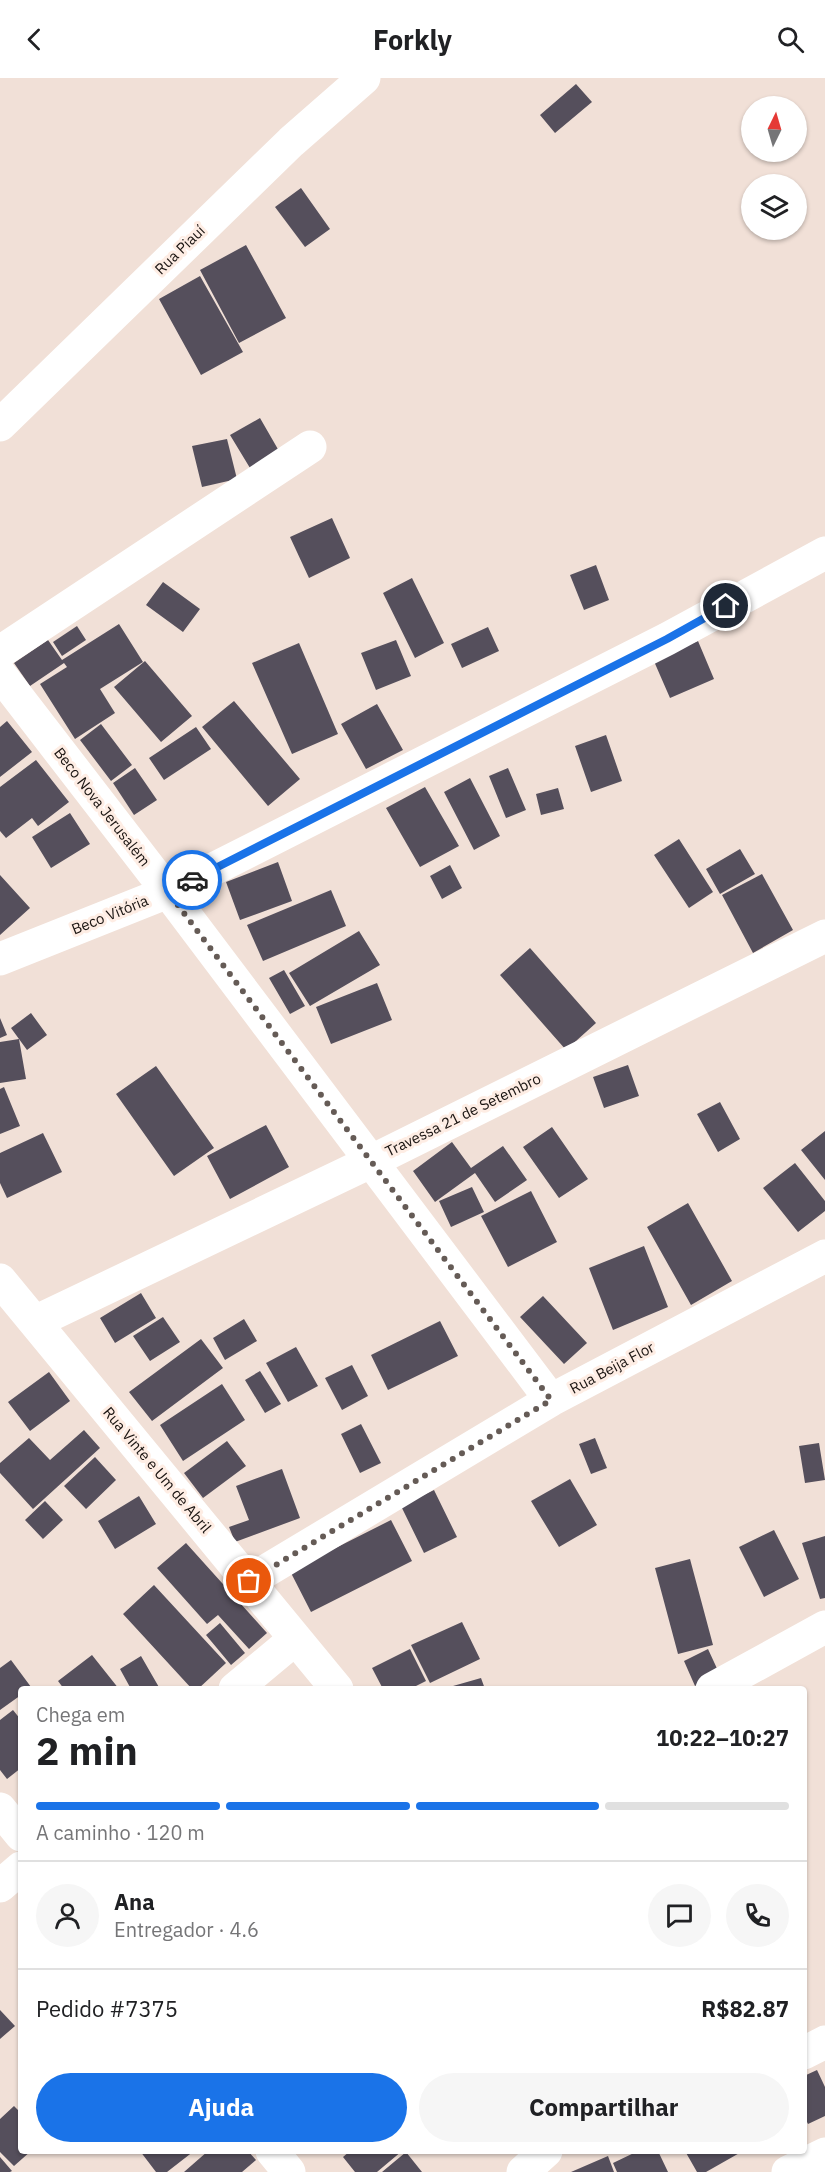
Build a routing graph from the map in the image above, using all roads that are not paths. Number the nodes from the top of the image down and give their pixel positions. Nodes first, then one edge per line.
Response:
1 (364, 78) edge
2 (0, 425) edge
3 (310, 447) dead end
4 (825, 553) edge
5 (0, 652) edge
6 (0, 674) edge
7 (168, 892) junction
8 (825, 936) edge
9 (0, 959) edge
10 (370, 1161) junction
11 (825, 1256) edge
12 (0, 1280) edge
13 (35, 1322) junction
14 (551, 1400) junction
15 (249, 1581) junction
16 (825, 1627) edge
17 (295, 1639) junction
18 (239, 1686) edge
19 (334, 1686) edge
20 (717, 1686) edge
21 (0, 1809) edge
22 (18, 1831) edge
23 (18, 1871) edge
24 (0, 1886) edge
25 (825, 2042) edge
26 (807, 2051) edge
27 (274, 2154) edge
28 (543, 2154) edge
29 (825, 2154) edge
30 (288, 2172) edge
31 (523, 2172) edge
32 (788, 2172) edge

1 - 2 street, Rua Piauí
3 - 5 street
4 - 7 street, Beco Vitória
6 - 7 street, Beco Nova Jerusalém
7 - 9 street, Beco Vitória
7 - 10 street, Beco Nova Jerusalém
8 - 10 street, Travessa 21 de Setembro
10 - 13 street, Travessa 21 de Setembro
10 - 14 street, Beco Nova Jerusalém
11 - 14 street, Rua Beija Flor
12 - 13 street, Rua Vinte e Um de Abril
13 - 15 street, Rua Vinte e Um de Abril
14 - 15 street, Rua Beija Flor
15 - 17 street, Rua Vinte e Um de Abril
16 - 20 street
17 - 18 street
17 - 19 street, Rua Vinte e Um de Abril
21 - 22 street
23 - 24 street
25 - 26 street
27 - 30 street
28 - 31 street
29 - 32 street

